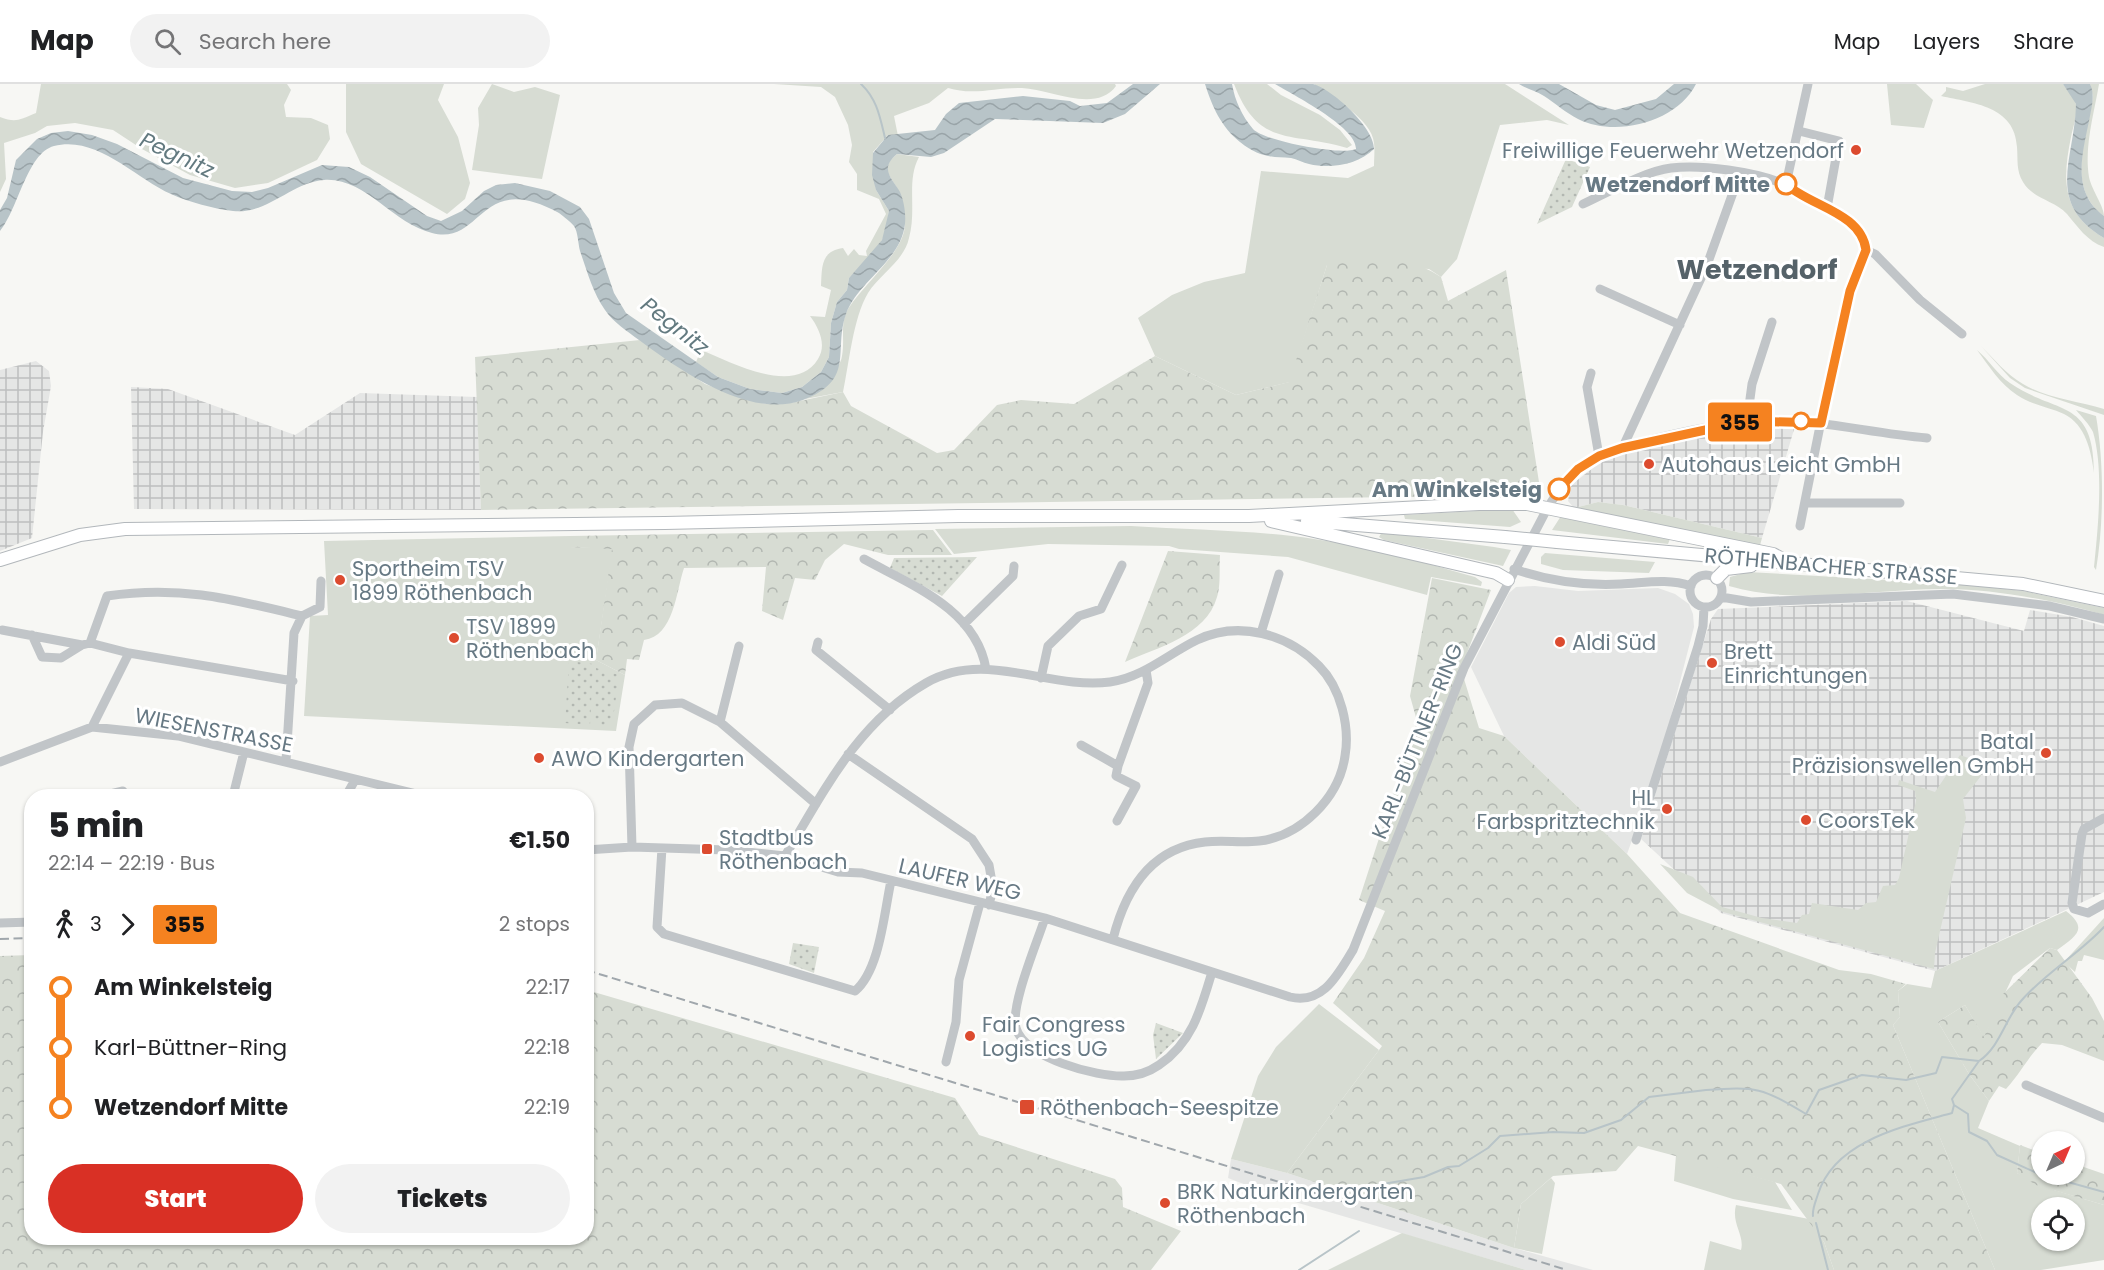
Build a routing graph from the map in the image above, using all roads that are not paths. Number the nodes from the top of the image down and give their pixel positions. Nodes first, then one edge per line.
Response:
1 (1808, 84) edge
2 (1799, 131) junction
3 (1740, 173) junction
4 (1786, 184) junction
5 (1583, 204) dead end
6 (1827, 208) junction
7 (1866, 250) junction
8 (1600, 289) dead end
9 (1772, 322) dead end
10 (1680, 325) junction
11 (1962, 334) dead end
12 (1591, 373) dead end
13 (1747, 421) junction
14 (1821, 423) junction
15 (1927, 438) dead end
16 (1622, 448) junction
17 (1599, 456) junction
18 (1806, 503) junction
19 (1900, 503) dead end
20 (1548, 507) junction
21 (1249, 516) junction
22 (1800, 526) dead end
23 (864, 558) dead end
24 (6, 559) edge
25 (1790, 563) junction
26 (1122, 565) dead end
27 (1014, 566) dead end
28 (0, 567) edge
29 (1279, 574) dead end
30 (1511, 574) junction
31 (1717, 579) junction
32 (321, 581) dead end
33 (1691, 585) junction
34 (1721, 597) junction
35 (2104, 601) edge
36 (1704, 607) junction
37 (302, 616) junction
38 (2104, 619) edge
39 (964, 624) junction
40 (2, 630) dead end
41 (1261, 633) junction
42 (32, 635) junction
43 (818, 642) dead end
44 (86, 644) junction
45 (739, 646) dead end
46 (129, 653) junction
47 (986, 669) junction
48 (1146, 670) junction
49 (1041, 678) junction
50 (293, 681) junction
51 (890, 710) junction
52 (720, 722) junction
53 (92, 726) junction
54 (1081, 745) dead end
55 (244, 752) junction
56 (848, 754) junction
57 (286, 761) junction
58 (0, 762) edge
59 (1118, 766) junction
60 (355, 780) junction
61 (235, 789) edge
62 (350, 789) edge
63 (394, 789) edge
64 (816, 804) junction
65 (2104, 818) edge
66 (1117, 821) dead end
67 (1636, 840) dead end
68 (632, 847) junction
69 (662, 848) junction
70 (594, 849) edge
71 (785, 855) junction
72 (891, 881) junction
73 (985, 904) junction
74 (2104, 904) edge
75 (1045, 918) junction
76 (24, 922) edge
77 (0, 923) edge
78 (1113, 939) junction
79 (1212, 972) junction
80 (1316, 996) joint
81 (946, 1062) dead end
82 (2026, 1085) dead end
83 (2104, 1118) edge

1 - 2 street
2 - 4 street
2 - 6 street
3 - 4 street
3 - 5 street
3 - 10 street
4 - 6 street
6 - 7 street
7 - 11 street
7 - 14 street
8 - 10 street
9 - 13 street
10 - 16 street
12 - 17 street
13 - 14 street, KARL-BÜTTNER-RING
13 - 16 street, KARL-BÜTTNER-RING
14 - 15 street, KARL-BÜTTNER-RING
14 - 18 street
16 - 17 street, KARL-BÜTTNER-RING
17 - 20 street, KARL-BÜTTNER-RING
18 - 19 street
18 - 22 street
20 - 21 main road
20 - 25 main road
20 - 30 street, KARL-BÜTTNER-RING
21 - 24 main road
21 - 25 main road, RÖTHENBACHER STRASSE, bridge
21 - 30 main road
23 - 39 street
24 - 28 main road
25 - 31 main road
25 - 35 main road, RÖTHENBACHER STRASSE
26 - 49 street
27 - 39 street
29 - 41 street
30 - 33 street
30 - 80 street, KARL-BÜTTNER-RING
31 - 33 street
31 - 34 street
32 - 37 street
33 - 36 street
34 - 36 street
34 - 38 street
36 - 67 street
37 - 44 street
37 - 50 street
39 - 47 street
40 - 42 street
41 - 48 street
41 - 78 street
42 - 44 street
42 - 44 street
43 - 51 street
44 - 46 street
45 - 52 street
46 - 50 street
46 - 53 street
47 - 49 street
47 - 51 street
48 - 49 street
48 - 59 street
50 - 57 street
51 - 56 street
52 - 64 street
52 - 68 street
53 - 55 street, WIESENSTRASSE
53 - 58 street, WIESENSTRASSE
54 - 59 street
55 - 57 street, WIESENSTRASSE
55 - 61 street
56 - 64 street
56 - 73 street
57 - 60 street, WIESENSTRASSE
59 - 66 street
60 - 62 street
60 - 63 street, WIESENSTRASSE
64 - 71 street
65 - 74 street
68 - 69 street, LAUFER WEG
68 - 70 street, LAUFER WEG
69 - 71 street, LAUFER WEG
69 - 72 street
71 - 72 street, LAUFER WEG
72 - 73 street, LAUFER WEG
73 - 75 street, LAUFER WEG
73 - 81 street
75 - 78 street, LAUFER WEG
75 - 79 street
76 - 77 street
78 - 79 street, LAUFER WEG
79 - 80 street, LAUFER WEG
82 - 83 street

